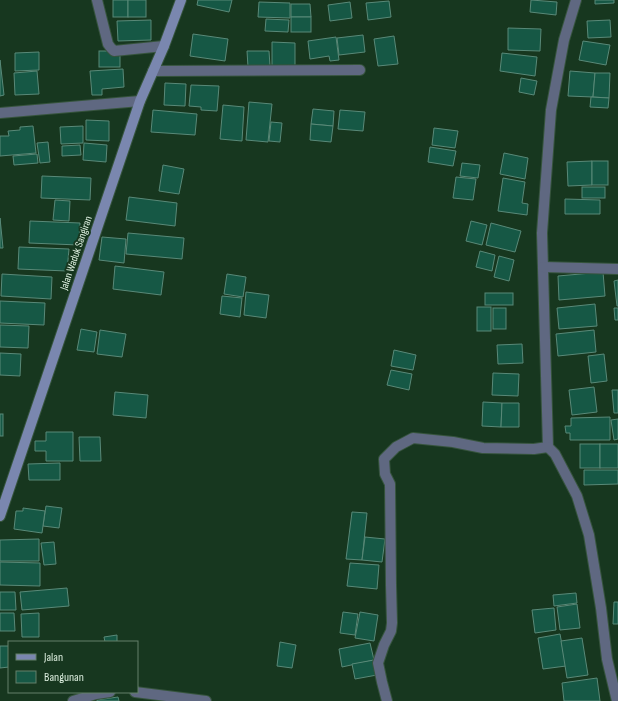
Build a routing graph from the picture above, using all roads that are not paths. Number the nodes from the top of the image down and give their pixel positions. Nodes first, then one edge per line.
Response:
1 (96, 0) edge
2 (181, 0) edge
3 (576, 0) edge
4 (164, 46) junction
5 (360, 70) dead end
6 (153, 71) junction
7 (140, 101) junction
8 (0, 113) edge
9 (543, 267) junction
10 (618, 269) edge
11 (548, 447) junction
12 (0, 516) edge
13 (138, 692) edge
14 (103, 693) edge
15 (73, 701) edge
16 (206, 701) edge
17 (387, 701) edge
18 (617, 701) edge

1 - 4 street
2 - 4 street, Jalan Waduk Sangiran
3 - 9 street
4 - 6 street, Jalan Waduk Sangiran
5 - 6 street
6 - 7 street, Jalan Waduk Sangiran
7 - 8 street
7 - 12 street, Jalan Waduk Sangiran
9 - 10 street
9 - 11 street
11 - 17 street
11 - 18 street
13 - 16 street
14 - 15 street

